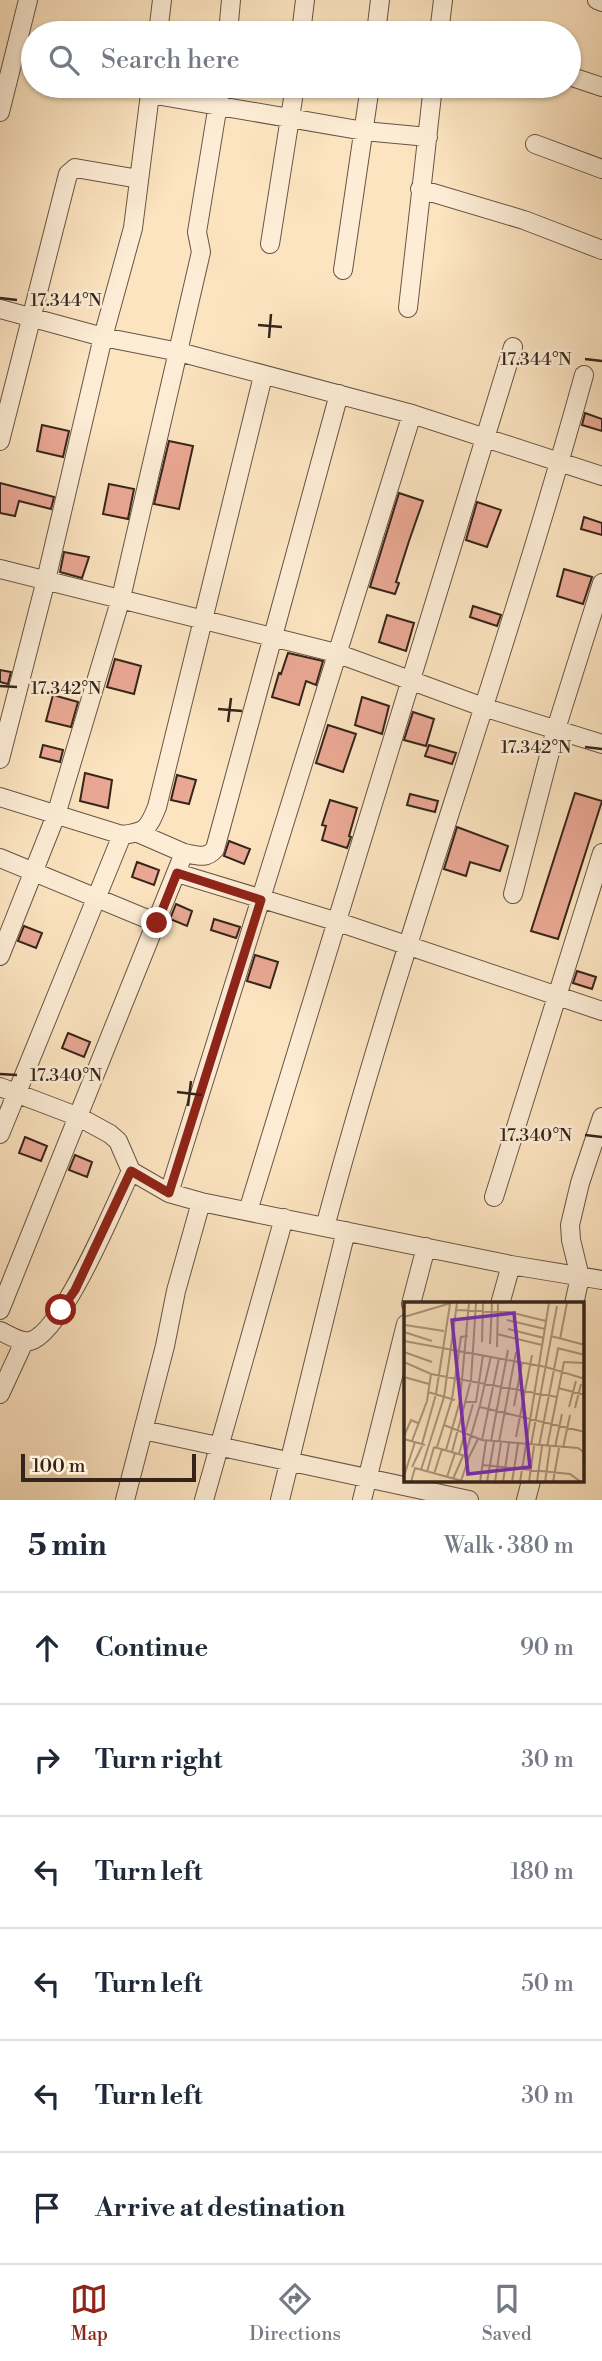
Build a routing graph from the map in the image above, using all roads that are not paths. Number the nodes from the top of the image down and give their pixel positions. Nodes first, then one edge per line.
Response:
1 (28, 0) edge
2 (162, 0) edge
3 (231, 0) edge
4 (305, 0) edge
5 (380, 0) edge
6 (443, 0) edge
7 (597, 0) edge
8 (602, 2) edge
9 (159, 21) edge
10 (229, 21) edge
11 (302, 21) edge
12 (377, 21) edge
13 (440, 21) edge
14 (7, 50) edge
15 (581, 79) edge
16 (602, 87) edge
17 (149, 98) edge
18 (184, 98) edge
19 (220, 98) edge
20 (294, 98) edge
21 (368, 98) edge
22 (432, 98) edge
23 (219, 106) junction
24 (0, 112) edge
25 (292, 117) junction
26 (364, 131) junction
27 (428, 137) junction
28 (535, 144) dead end
29 (602, 169) edge
30 (139, 179) junction
31 (420, 189) junction
32 (270, 244) dead end
33 (602, 250) edge
34 (343, 270) dead end
35 (408, 308) dead end
36 (0, 309) edge
37 (30, 318) junction
38 (103, 337) junction
39 (513, 347) dead end
40 (179, 352) junction
41 (584, 375) dead end
42 (263, 376) junction
43 (339, 394) junction
44 (412, 414) junction
45 (484, 439) junction
46 (0, 441) edge
47 (561, 461) junction
48 (602, 476) edge
49 (0, 569) edge
50 (46, 580) junction
51 (602, 583) edge
52 (121, 598) junction
53 (202, 620) junction
54 (273, 636) junction
55 (336, 653) junction
56 (410, 679) junction
57 (483, 707) junction
58 (555, 729) junction
59 (602, 744) edge
60 (0, 759) edge
61 (0, 797) edge
62 (56, 816) junction
63 (130, 834) junction
64 (184, 853) junction
65 (602, 853) edge
66 (0, 858) edge
67 (34, 871) junction
68 (177, 873) junction
69 (513, 894) dead end
70 (96, 897) junction
71 (261, 900) junction
72 (338, 922) junction
73 (157, 923) junction
74 (407, 947) junction
75 (0, 956) edge
76 (556, 995) junction
77 (602, 1011) edge
78 (8, 1090) edge
79 (79, 1117) junction
80 (602, 1117) edge
81 (0, 1134) edge
82 (131, 1171) junction
83 (169, 1193) junction
84 (494, 1197) dead end
85 (201, 1202) junction
86 (248, 1211) junction
87 (284, 1218) junction
88 (325, 1227) junction
89 (346, 1231) junction
90 (425, 1247) junction
91 (511, 1265) junction
92 (580, 1277) junction
93 (602, 1280) edge
94 (411, 1302) edge
95 (501, 1302) edge
96 (574, 1302) edge
97 (0, 1310) edge
98 (0, 1331) edge
99 (404, 1332) edge
100 (24, 1342) junction
101 (0, 1394) edge
102 (143, 1430) junction
103 (219, 1446) junction
104 (290, 1461) junction
105 (368, 1478) junction
106 (531, 1482) edge
107 (448, 1492) edge
108 (125, 1500) edge
109 (204, 1500) edge
110 (280, 1500) edge
111 (362, 1500) edge
112 (469, 1500) edge
113 (527, 1500) edge

1 - 14 street
2 - 9 street
3 - 10 street
4 - 11 street
5 - 12 street
6 - 13 street
7 - 8 street
14 - 24 street
15 - 16 street
17 - 30 street
18 - 23 street
19 - 23 street
20 - 25 street
21 - 26 street
22 - 27 street
23 - 25 street
23 - 40 street
25 - 26 street
25 - 32 street
26 - 27 street
26 - 34 street
27 - 31 street
28 - 29 street
30 - 37 street
30 - 38 street
31 - 33 street
31 - 35 street
36 - 37 street
37 - 38 street
37 - 46 street
38 - 40 street
38 - 50 street
39 - 45 street
40 - 42 street
40 - 52 street
41 - 47 street
42 - 43 street
42 - 53 street
43 - 44 street
43 - 54 street
44 - 45 street
44 - 55 street
45 - 47 street
45 - 56 street
47 - 48 street
47 - 57 street
49 - 50 street
50 - 52 street
50 - 60 street
51 - 58 street
52 - 53 street
52 - 62 street
53 - 54 street
53 - 63 street
54 - 55 street
54 - 64 street
55 - 56 street
55 - 71 street
56 - 57 street
56 - 72 street
57 - 58 street
57 - 74 street
58 - 59 street
58 - 69 street
61 - 62 street
62 - 63 street
62 - 67 street
63 - 64 street
63 - 70 street
64 - 68 street
65 - 76 street
66 - 67 street
67 - 70 street
67 - 75 street
68 - 71 street
68 - 73 street
70 - 73 street
70 - 78 street
71 - 72 street
71 - 83 street
72 - 74 street
72 - 86 street
73 - 79 street
74 - 76 street
74 - 88 street
76 - 77 street
76 - 84 street
78 - 79 street
78 - 81 street
79 - 82 street
79 - 97 street
80 - 92 street
82 - 83 street
82 - 100 street
83 - 85 street
85 - 86 street
85 - 102 street
86 - 87 street
87 - 88 street
87 - 103 street
88 - 89 street
89 - 90 street
89 - 104 street
90 - 91 street
90 - 94 street
91 - 92 street
91 - 95 street
92 - 93 street
92 - 96 street
98 - 100 street
99 - 105 street
100 - 101 street
102 - 103 street
102 - 108 street
103 - 104 street
103 - 109 street
104 - 105 street
104 - 110 street
105 - 107 street
105 - 111 street
106 - 113 street
107 - 112 street

